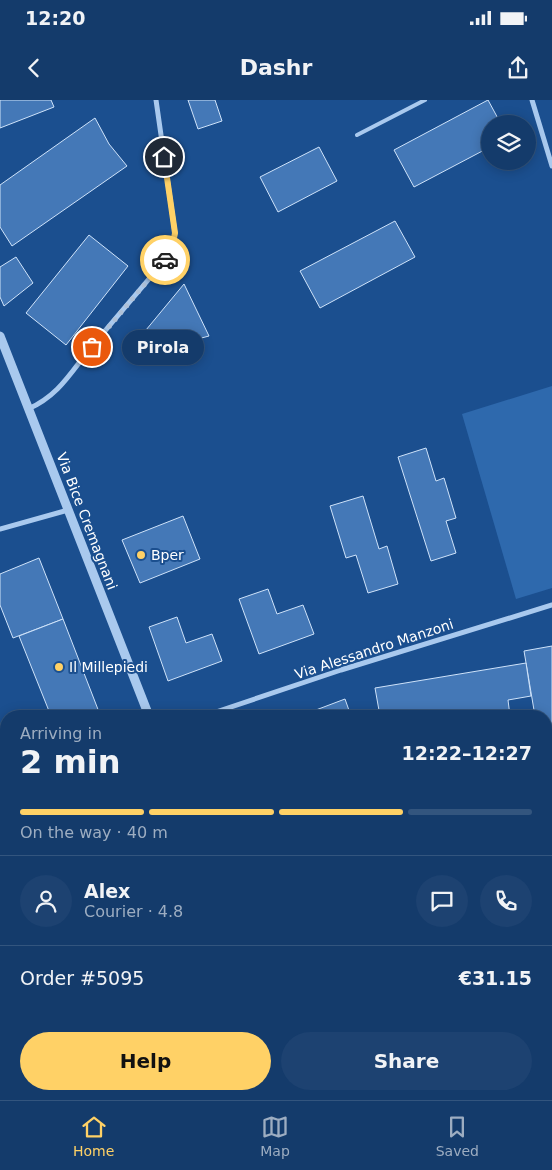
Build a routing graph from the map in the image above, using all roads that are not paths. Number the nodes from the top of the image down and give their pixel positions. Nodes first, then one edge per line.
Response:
1 (156, 100) edge
2 (425, 100) edge
3 (532, 100) edge
4 (357, 135) dead end
5 (552, 166) edge
6 (0, 336) edge
7 (28, 409) junction
8 (68, 510) junction
9 (0, 530) edge
10 (552, 605) edge
11 (147, 710) edge
12 (222, 710) edge

1 - 7 street
2 - 4 lane
3 - 5 street
6 - 7 street, Via Bice Cremagnani
7 - 8 street, Via Bice Cremagnani
8 - 9 street
8 - 11 street, Via Bice Cremagnani
10 - 12 street, Via Alessandro Manzoni

